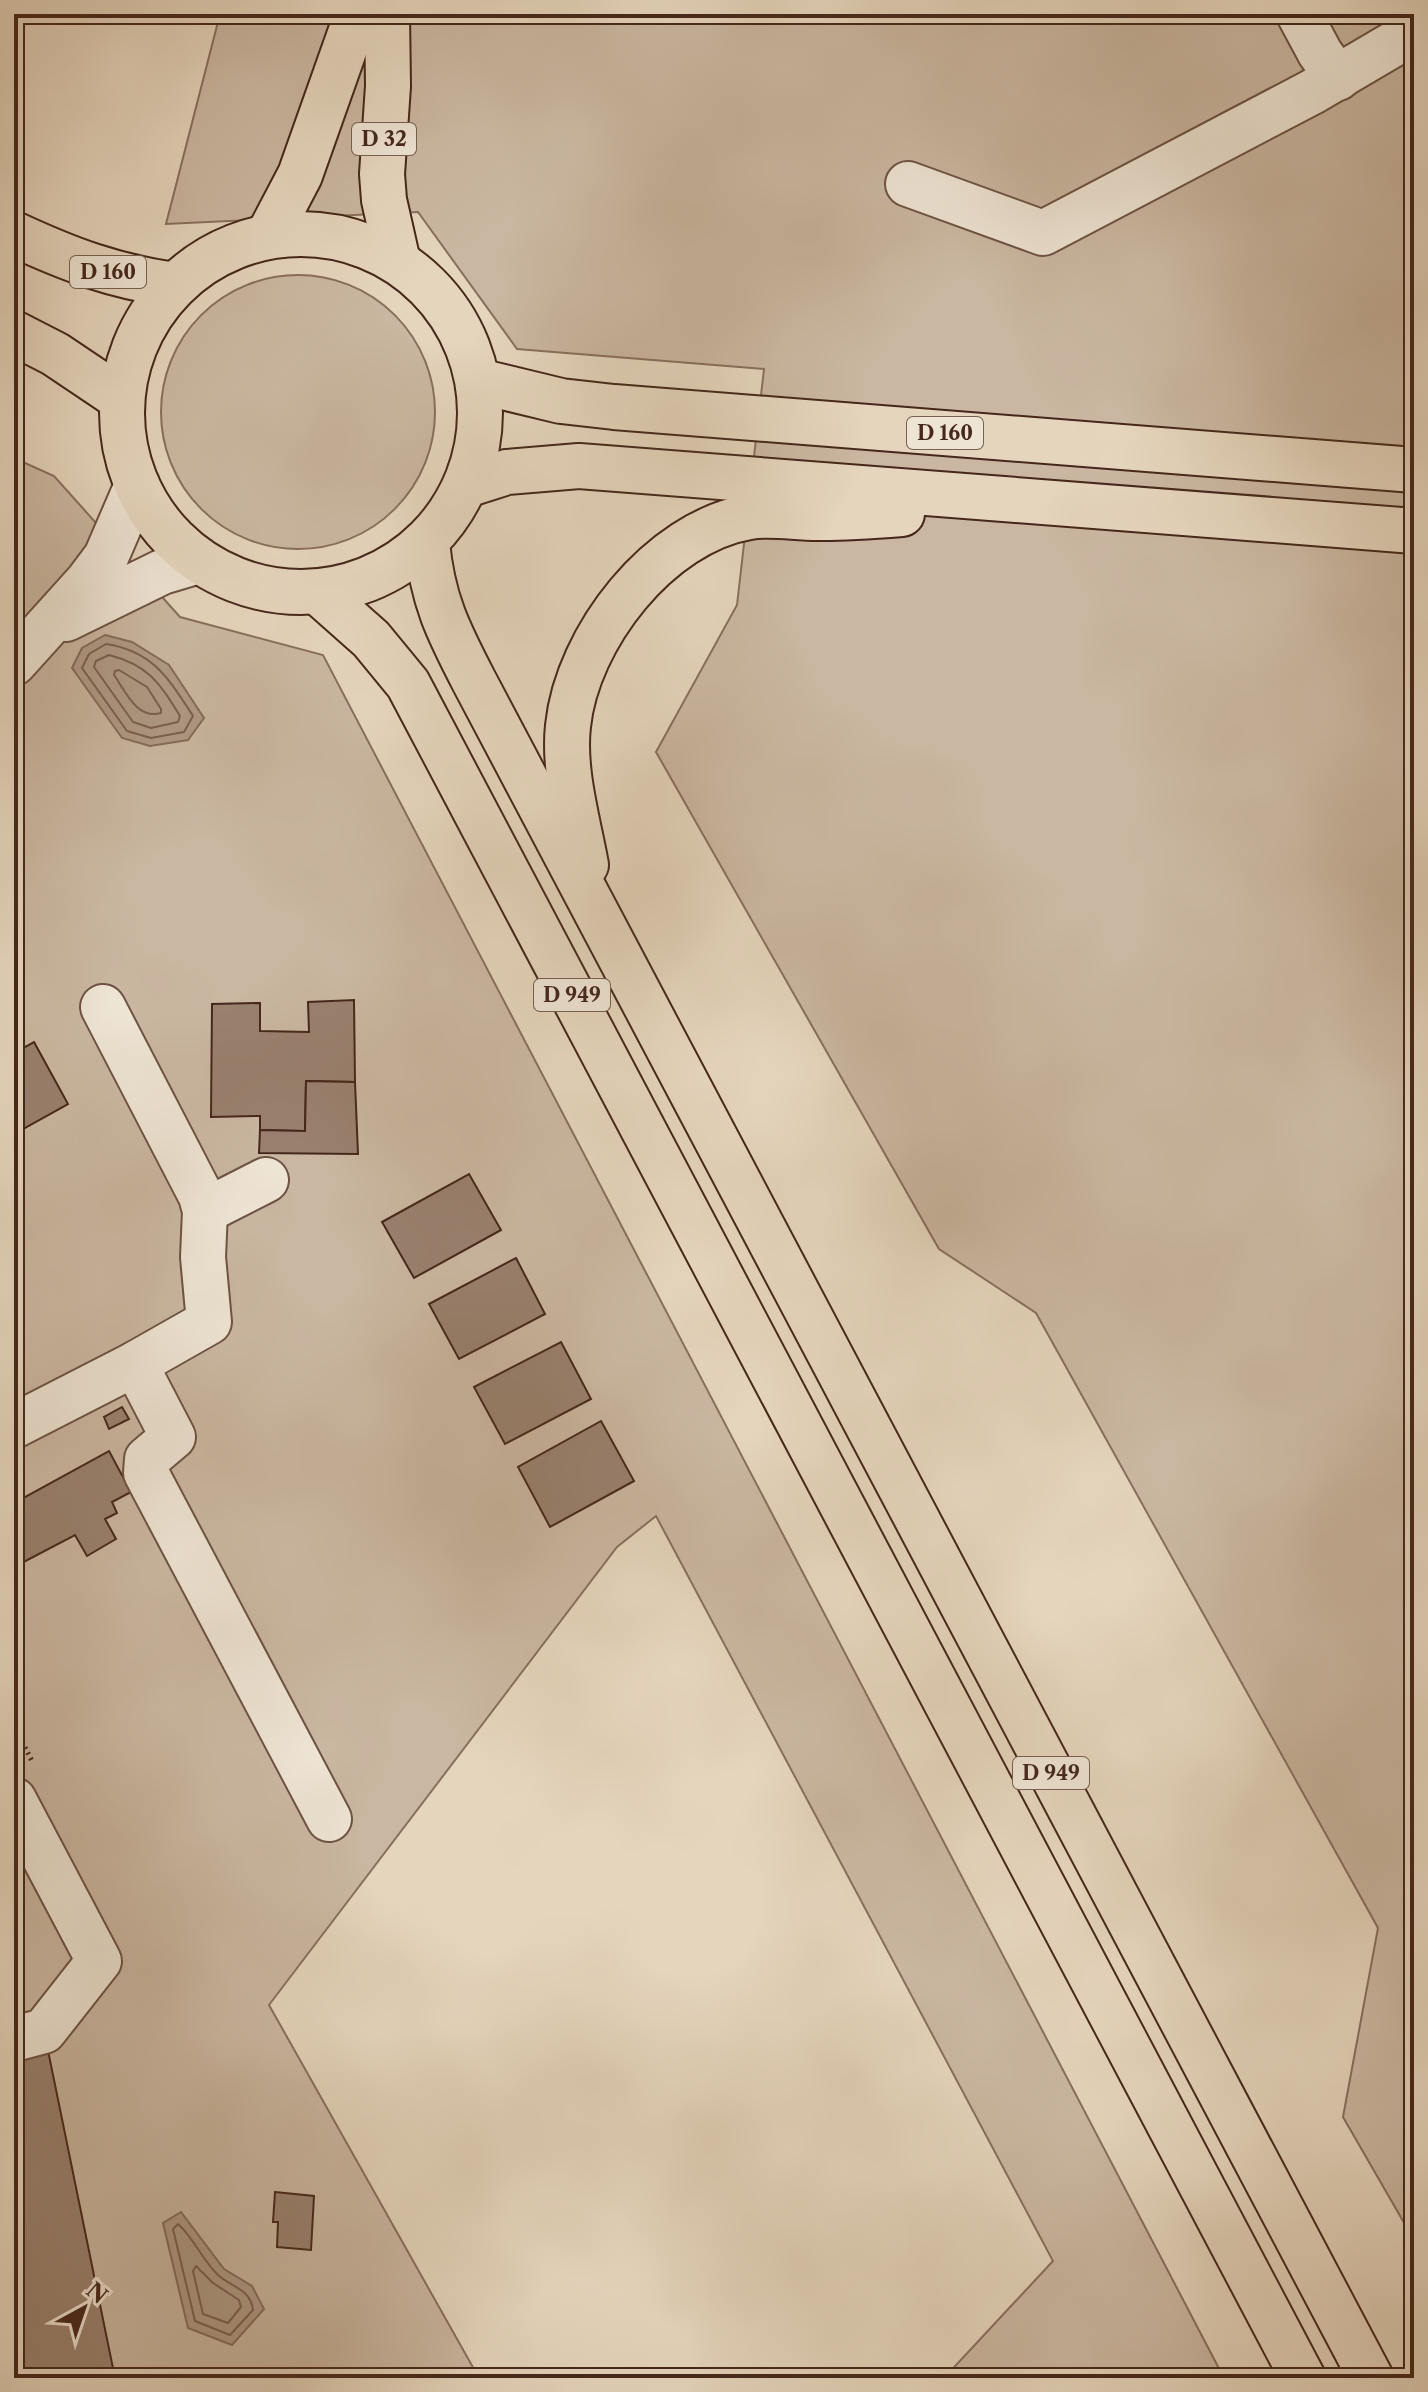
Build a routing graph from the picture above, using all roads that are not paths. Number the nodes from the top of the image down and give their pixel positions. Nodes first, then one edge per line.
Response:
1 (357, 14) edge
2 (387, 14) edge
3 (1299, 14) edge
4 (1414, 32) edge
5 (1325, 85) junction
6 (908, 184) dead end
7 (14, 234) edge
8 (268, 236) junction
9 (398, 262) junction
10 (174, 285) junction
11 (14, 333) edge
12 (478, 381) junction
13 (122, 399) junction
14 (1414, 470) edge
15 (137, 485) junction
16 (466, 485) junction
17 (1083, 506) junction
18 (1414, 531) edge
19 (427, 542) junction
20 (199, 561) junction
21 (318, 592) junction
22 (43, 631) junction
23 (14, 663) edge
24 (592, 903) junction
25 (103, 1007) dead end
26 (266, 1180) dead end
27 (205, 1211) junction
28 (135, 1364) junction
29 (14, 1426) edge
30 (14, 1800) edge
31 (329, 1819) dead end
32 (14, 2039) edge
33 (1303, 2378) edge
34 (1371, 2378) edge

1 - 8 main road, D 32
2 - 9 main road, D 32
3 - 5 street
4 - 5 street
5 - 6 street
7 - 10 main road, D 160
8 - 9 main road
8 - 10 main road
9 - 12 main road
10 - 13 main road
11 - 13 main road
12 - 14 main road, D 160
12 - 16 main road
13 - 15 main road
15 - 20 main road
15 - 22 street
16 - 17 main road
16 - 19 main road
17 - 18 main road
17 - 24 main road
19 - 21 main road
19 - 24 main road, D 949
20 - 21 main road
20 - 22 street
21 - 33 main road, D 949
22 - 23 street
24 - 34 main road, D 949
25 - 27 street
26 - 27 street
27 - 28 street
28 - 29 street
28 - 31 street
30 - 32 street

